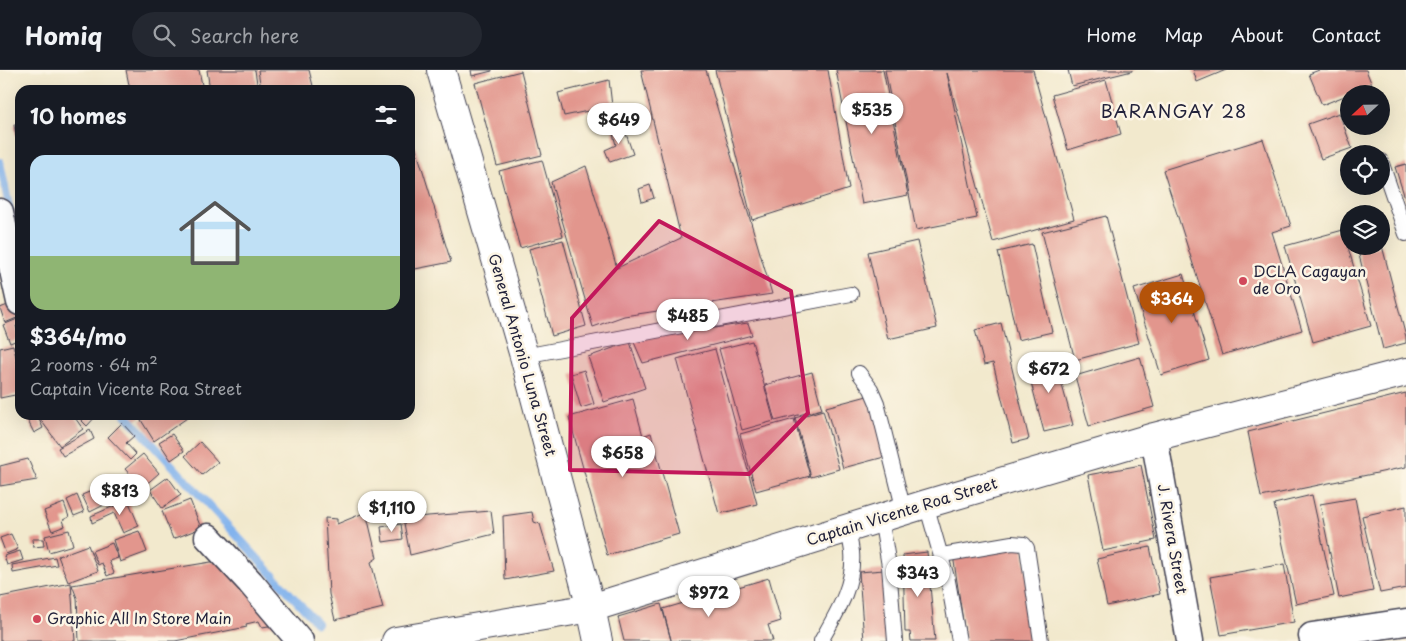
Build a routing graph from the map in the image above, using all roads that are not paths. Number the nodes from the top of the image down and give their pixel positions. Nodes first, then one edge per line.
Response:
1 (441, 70) edge
2 (1390, 187) edge
3 (0, 212) edge
4 (1406, 234) edge
5 (15, 280) edge
6 (851, 294) dead end
7 (524, 356) junction
8 (1406, 372) edge
9 (859, 373) dead end
10 (1154, 437) junction
11 (903, 512) junction
12 (848, 528) junction
13 (208, 537) dead end
14 (942, 556) junction
15 (591, 608) junction
16 (1406, 622) edge
17 (458, 636) edge
18 (1312, 636) dead end
19 (300, 641) edge
20 (396, 641) edge
21 (598, 641) edge
22 (821, 641) edge
23 (896, 641) edge
24 (959, 641) edge
25 (1041, 641) edge
26 (1190, 641) edge

1 - 7 street, General Antonio Luna Street
2 - 4 lane
3 - 5 street
6 - 7 lane
7 - 15 street, General Antonio Luna Street
8 - 10 street, Captain Vicente Roa Street
9 - 11 lane
10 - 11 street, Captain Vicente Roa Street
10 - 26 street, J. Rivera Street
11 - 12 street, Captain Vicente Roa Street
11 - 14 lane
11 - 23 lane
12 - 15 street, Captain Vicente Roa Street
12 - 22 lane
13 - 19 street
14 - 24 lane
14 - 25 lane
15 - 17 street, Captain Vicente Roa Street
15 - 21 street, General Antonio Luna Street
16 - 18 street
17 - 20 street, Captain Vicente Roa Street

